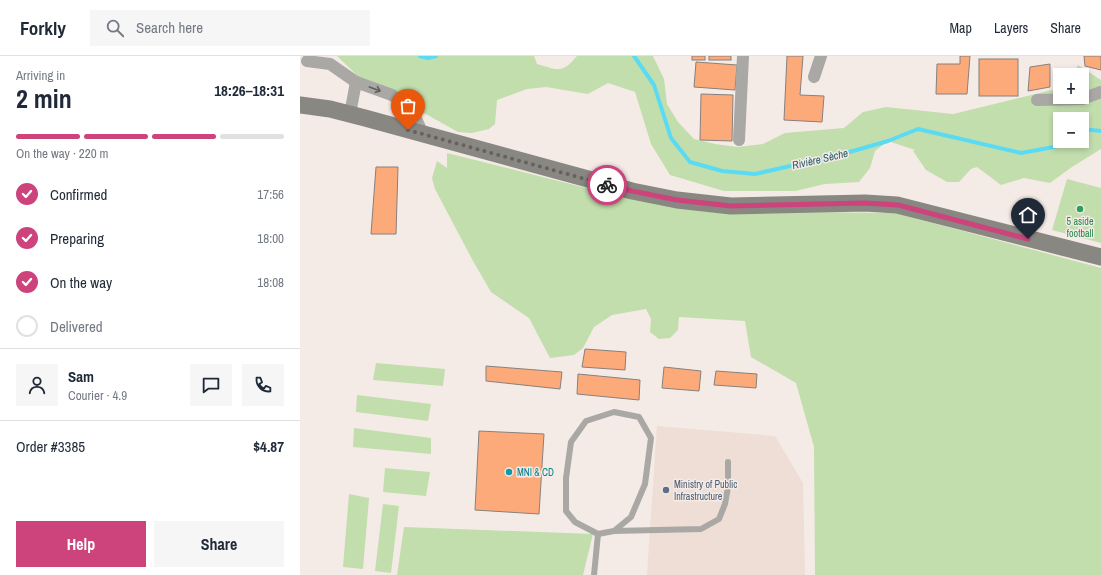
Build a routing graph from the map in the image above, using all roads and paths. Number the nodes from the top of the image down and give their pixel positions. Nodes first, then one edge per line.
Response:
1 (743, 56) edge
2 (821, 56) edge
3 (307, 61) dead end
4 (814, 77) dead end
5 (356, 82) junction
6 (1101, 92) edge
7 (1037, 100) dead end
8 (300, 105) edge
9 (350, 114) junction
10 (423, 134) junction
11 (739, 140) dead end
12 (1101, 257) edge
13 (728, 462) dead end
14 (614, 531) junction
15 (598, 534) junction
16 (594, 575) edge

1 - 11 street
2 - 4 street
3 - 5 street
5 - 9 street
5 -> 10 street
6 - 7 street
8 - 9 main road
9 - 10 main road
10 - 12 main road
13 - 14 lane
14 - 15 lane
14 - 15 lane
15 - 16 lane

